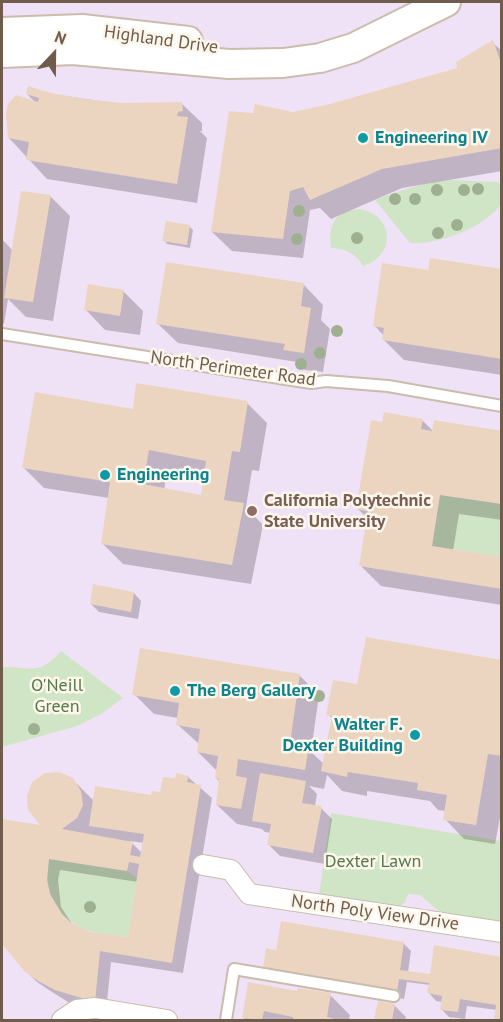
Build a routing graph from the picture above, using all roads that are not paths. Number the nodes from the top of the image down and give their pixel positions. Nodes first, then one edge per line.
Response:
1 (446, 2) edge
2 (2, 32) edge
3 (2, 53) edge
4 (283, 63) junction
5 (2, 334) edge
6 (501, 405) edge
7 (203, 865) dead end
8 (501, 932) edge
9 (394, 996) dead end
10 (62, 1020) edge
11 (167, 1020) edge
12 (226, 1020) edge

1 - 4 street, Highland Drive
2 - 4 street, Highland Drive
3 - 4 street, Highland Drive
5 - 6 lane, North Perimeter Road
7 - 8 street, North Poly View Drive
9 - 12 lane
10 - 11 street

